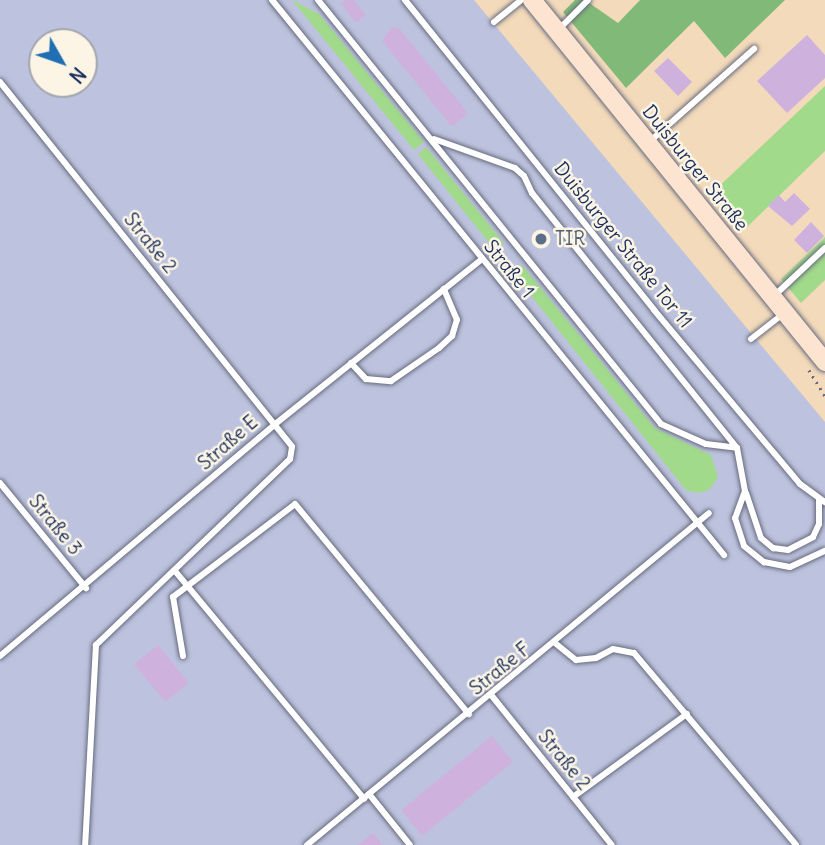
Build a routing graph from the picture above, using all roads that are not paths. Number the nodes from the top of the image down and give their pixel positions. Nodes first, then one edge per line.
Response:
1 (272, 0) edge
2 (318, 0) edge
3 (405, 0) edge
4 (521, 0) edge
5 (532, 0) edge
6 (588, 0) edge
7 (494, 22) dead end
8 (555, 33) junction
9 (754, 49) dead end
10 (0, 82) edge
11 (432, 139) junction
12 (648, 143) junction
13 (825, 248) edge
14 (481, 260) junction
15 (444, 289) junction
16 (773, 297) junction
17 (785, 312) junction
18 (751, 339) dead end
19 (825, 362) edge
20 (351, 363) junction
21 (274, 425) junction
22 (737, 448) junction
23 (0, 483) edge
24 (745, 491) junction
25 (822, 501) edge
26 (709, 513) dead end
27 (699, 525) junction
28 (825, 551) edge
29 (724, 555) dead end
30 (175, 570) junction
31 (189, 584) junction
32 (86, 587) junction
33 (555, 643) junction
34 (0, 656) edge
35 (183, 656) dead end
36 (492, 696) junction
37 (469, 714) junction
38 (687, 714) junction
39 (367, 797) junction
40 (573, 797) junction
41 (309, 844) edge
42 (85, 845) edge
43 (410, 845) edge
44 (612, 845) edge
45 (796, 845) edge

1 - 14 lane, Straße 1
2 - 11 lane
3 - 25 lane, Duisburger Straße Tor 11
4 - 7 lane
5 - 8 main road, Duisburger Straße
6 - 8 lane
8 - 12 main road, Duisburger Straße
9 - 12 lane
10 - 21 lane, Straße 2
11 - 22 lane
11 - 22 lane
12 - 16 main road, Duisburger Straße
13 - 16 lane
14 - 15 lane, Straße E
14 - 27 lane, Straße 1
15 - 20 lane, Straße E
15 - 20 lane
16 - 17 main road, Duisburger Straße
17 - 18 lane
17 - 19 main road, Duisburger Straße
20 - 21 lane, Straße E
21 - 30 lane, Straße 2
21 - 32 lane, Straße E
22 - 24 lane
23 - 32 lane, Straße 3
24 - 25 lane
24 - 28 lane
26 - 27 lane, Straße F
27 - 29 lane, Straße 1
27 - 33 lane, Straße F
30 - 31 lane
30 - 42 lane, Straße 2
31 - 35 lane
31 - 37 lane
31 - 39 lane
32 - 34 lane, Straße E
33 - 36 lane, Straße F
33 - 38 lane
36 - 37 lane, Straße F
36 - 40 lane, Straße 2
37 - 39 lane, Straße F
38 - 40 lane
38 - 45 lane
39 - 41 lane, Straße F
39 - 43 lane
40 - 44 lane, Straße 2

